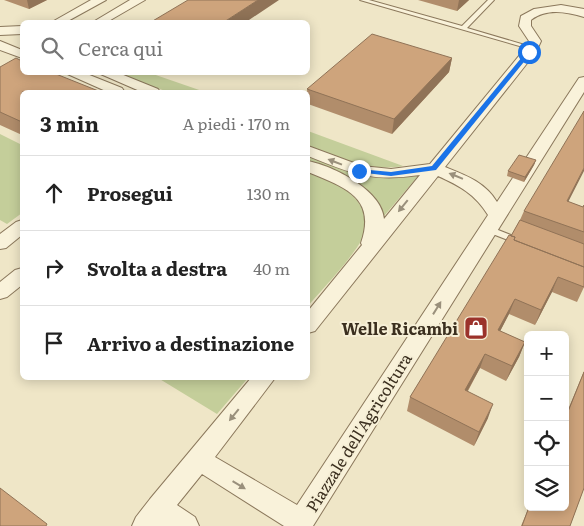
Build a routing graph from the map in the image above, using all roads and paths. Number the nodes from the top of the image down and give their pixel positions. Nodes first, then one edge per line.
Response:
1 (100, 0) edge
2 (140, 0) edge
3 (363, 0) edge
4 (491, 0) edge
5 (584, 13) edge
6 (62, 20) edge
7 (103, 20) edge
8 (463, 28) junction
9 (20, 30) edge
10 (0, 32) edge
11 (20, 40) edge
12 (3, 46) edge
13 (20, 47) edge
14 (532, 48) junction
15 (20, 53) edge
16 (584, 71) edge
17 (77, 75) edge
18 (110, 75) edge
19 (584, 81) edge
20 (115, 90) edge
21 (149, 90) edge
22 (310, 152) edge
23 (310, 167) edge
24 (434, 168) junction
25 (478, 189) junction
26 (492, 222) junction
27 (20, 228) edge
28 (0, 243) edge
29 (529, 245) edge
30 (364, 256) junction
31 (20, 276) edge
32 (0, 292) edge
33 (310, 323) edge
34 (262, 380) edge
35 (198, 460) junction
36 (152, 517) edge
37 (302, 525) edge
38 (186, 526) edge

1 - 6 street
2 - 7 street
3 - 8 lane
4 - 8 lane
5 - 14 street
8 - 14 lane
9 - 10 street
10 - 11 street
12 - 13 street
12 - 15 street
14 - 24 street
16 - 25 street
17 - 20 street
18 - 21 street
19 - 26 street, Piazzale dell'Agricoltura
24 -> 22 street
23 - 30 street
25 -> 24 street
24 -> 30 street
25 - 26 street
26 - 29 lane
37 -> 26 street, Piazzale dell'Agricoltura
27 - 28 street
30 - 33 street
31 - 32 street
34 -> 35 street
35 - 36 street
35 -> 37 street, Piazzale dell'Agricoltura
36 - 38 street

